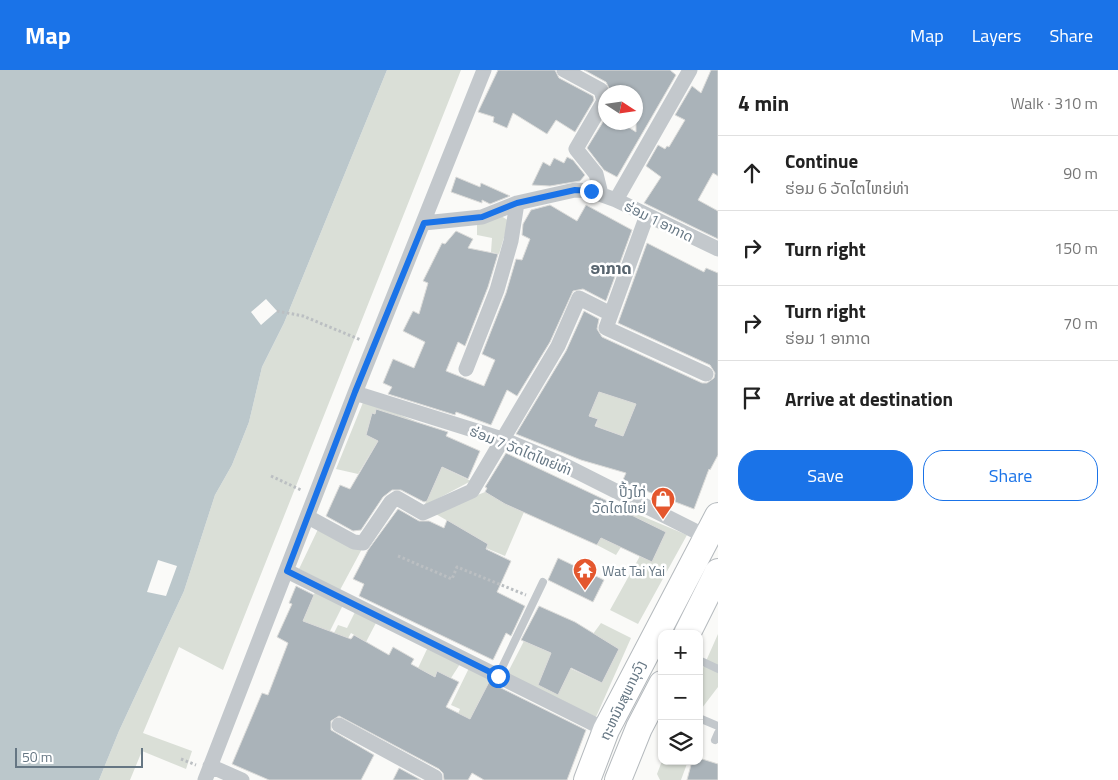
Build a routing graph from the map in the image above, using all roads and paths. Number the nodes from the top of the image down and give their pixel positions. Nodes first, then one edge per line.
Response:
1 (484, 70) edge
2 (564, 70) edge
3 (690, 70) edge
4 (601, 194) junction
5 (616, 200) junction
6 (517, 203) junction
7 (647, 215) junction
8 (424, 223) junction
9 (718, 250) edge
10 (277, 311) dead end
11 (611, 314) junction
12 (374, 345) junction
13 (466, 369) dead end
14 (706, 374) dead end
15 (355, 392) junction
16 (502, 439) junction
17 (271, 476) dead end
18 (316, 496) junction
19 (308, 517) junction
20 (713, 527) edge
21 (398, 556) dead end
22 (287, 571) junction
23 (718, 572) edge
24 (543, 582) dead end
25 (528, 595) dead end
26 (689, 630) edge
27 (703, 662) edge
28 (718, 670) edge
29 (498, 676) junction
30 (658, 697) edge
31 (703, 720) edge
32 (340, 725) dead end
33 (718, 726) edge
34 (606, 730) junction
35 (207, 773) edge
36 (622, 779) edge
37 (242, 780) edge
38 (434, 780) edge
39 (587, 780) edge

1 - 8 street
2 - 4 street
3 - 5 street
4 - 5 street, ຮ່ອມ 1 ອາກາດ
4 - 6 street, ຮ່ອມ 1 ອາກາດ
5 - 7 street, ຮ່ອມ 1 ອາກາດ
6 - 8 street, ຮ່ອມ 1 ອາກາດ
6 - 13 street
7 - 9 street, ຮ່ອມ 1 ອາກາດ
7 - 11 street
8 - 12 street
10 - 12 path
11 - 14 street
11 - 16 street
12 - 15 street
15 - 16 street, ຮ່ອມ 7 ວັດໄຕໄຫຍ່ທ່າ
15 - 18 street
16 - 19 street
16 - 20 street, ຮ່ອມ 7 ວັດໄຕໄຫຍ່ທ່າ
17 - 18 path
18 - 19 street
19 - 22 street
20 - 34 highway, ຖະຫນົນສຸພານຸວົງ
21 - 25 path
22 - 29 street
22 - 35 street
23 - 26 highway
24 - 29 lane
27 - 28 lane
29 - 34 street
30 - 36 highway, ຖະຫນົນສຸພານຸວົງ
31 - 33 lane
32 - 38 street
34 - 39 highway, ຖະຫນົນສຸພານຸວົງ
35 - 37 street

